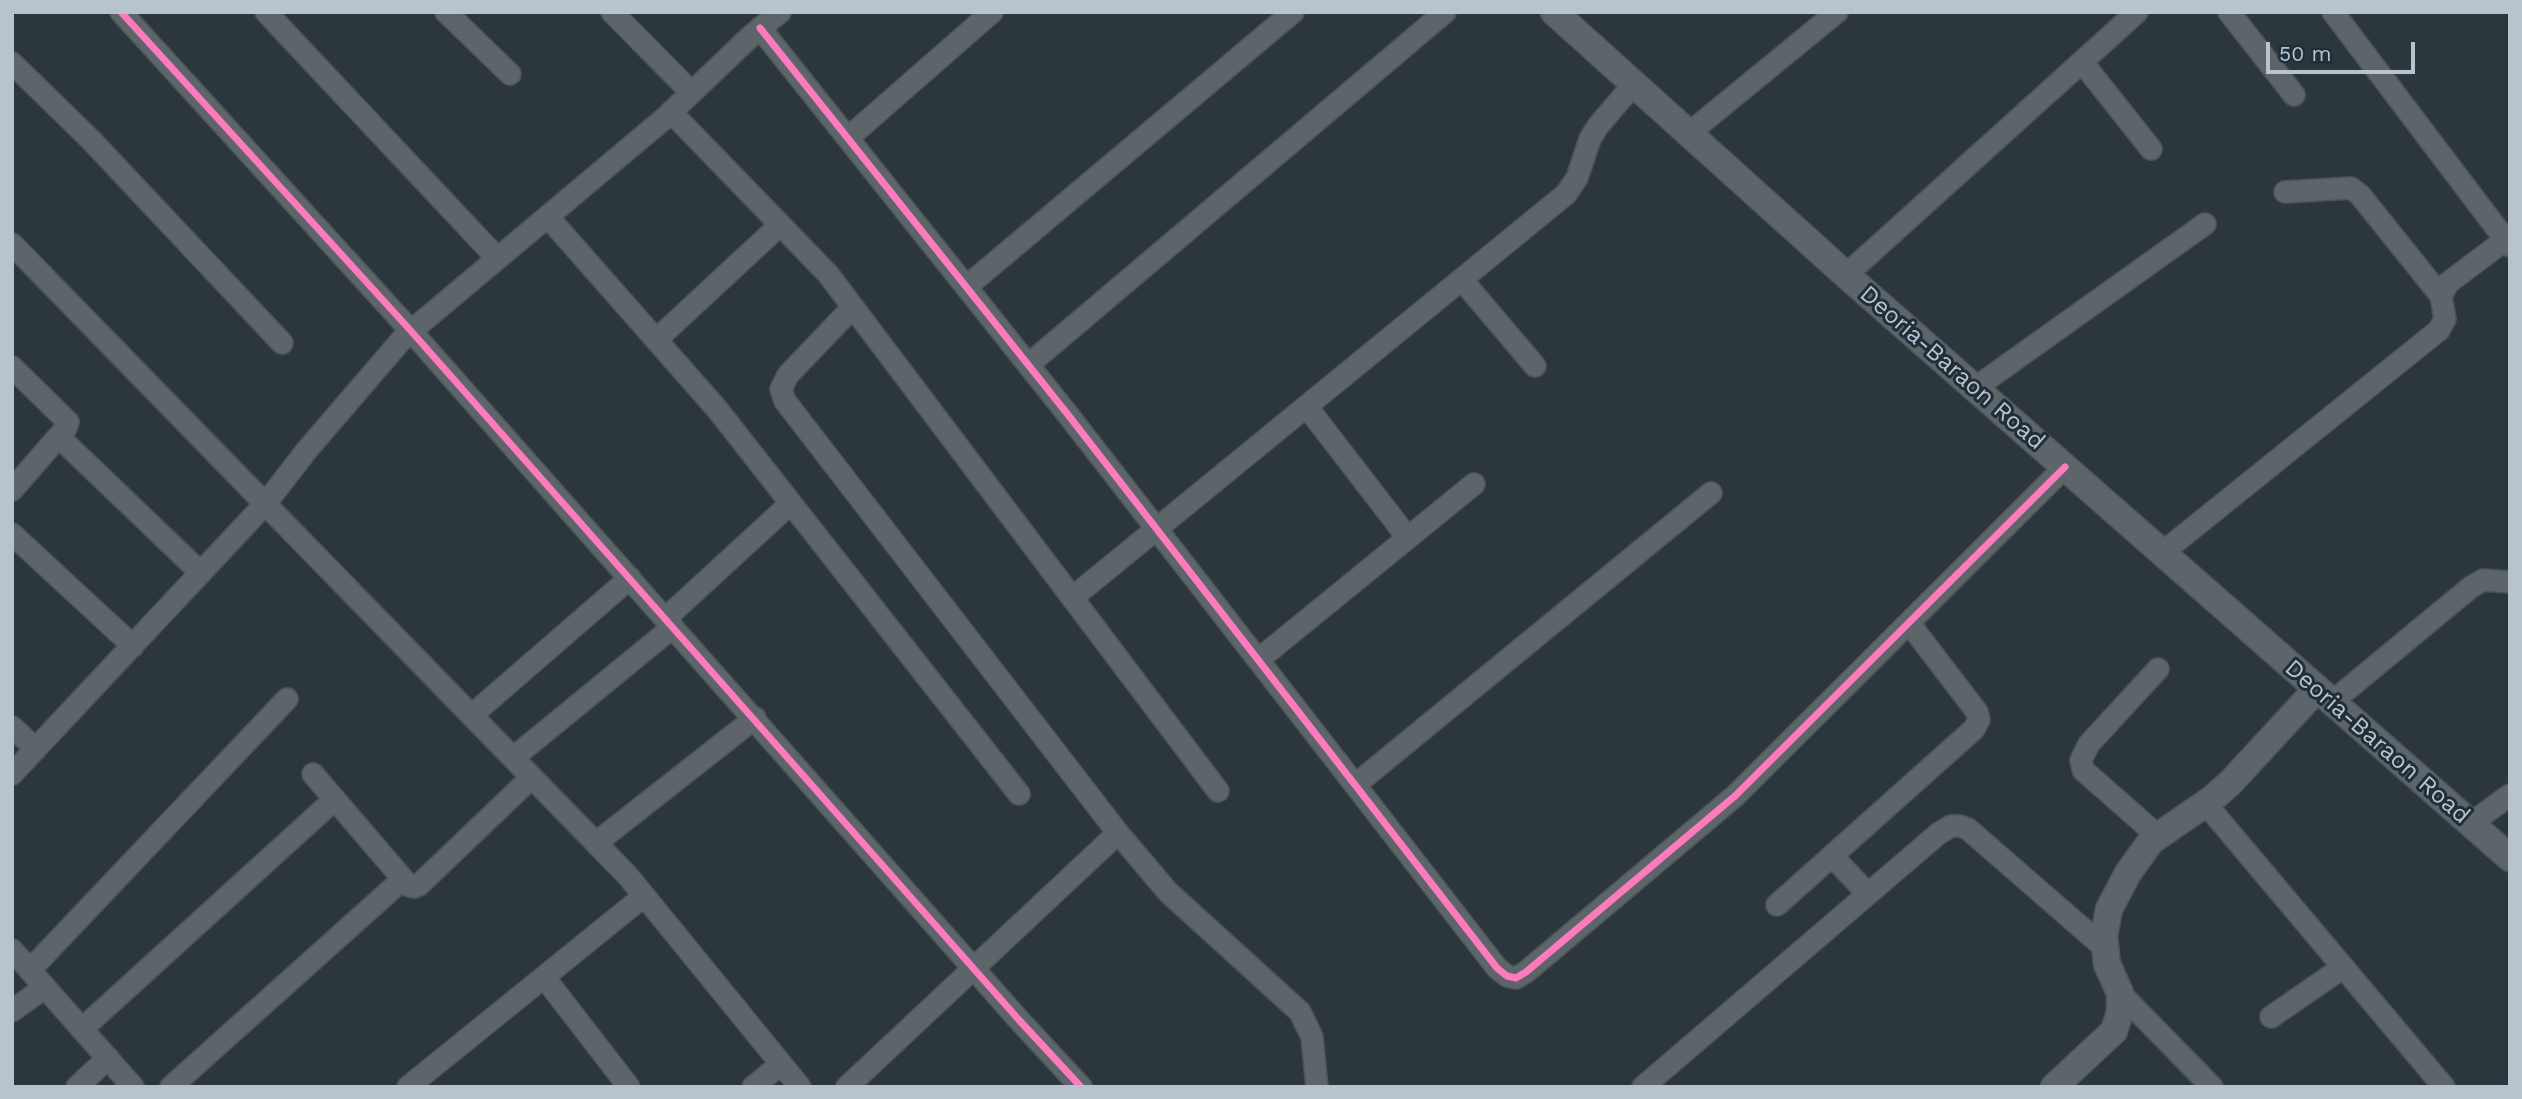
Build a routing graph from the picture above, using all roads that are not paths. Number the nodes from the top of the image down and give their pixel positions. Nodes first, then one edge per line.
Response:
1 (121, 12) edge
2 (266, 12) edge
3 (446, 12) edge
4 (612, 12) edge
5 (992, 12) edge
6 (1293, 12) edge
7 (1445, 12) edge
8 (1554, 12) edge
9 (1837, 12) edge
10 (2137, 12) edge
11 (2229, 12) edge
12 (2333, 12) edge
13 (771, 17) edge
14 (2082, 62) junction
15 (12, 63) edge
16 (510, 74) dead end
17 (1633, 85) junction
18 (691, 92) junction
19 (2294, 95) dead end
20 (671, 112) junction
21 (1688, 134) junction
22 (848, 138) junction
23 (2151, 149) dead end
24 (2285, 192) dead end
25 (548, 217) junction
26 (2205, 224) dead end
27 (780, 225) junction
28 (2508, 243) edge
29 (12, 244) edge
30 (497, 258) junction
31 (1846, 275) junction
32 (1462, 280) junction
33 (966, 287) junction
34 (2441, 296) junction
35 (853, 307) junction
36 (411, 331) junction
37 (656, 340) junction
38 (282, 343) dead end
39 (1028, 365) junction
40 (1535, 366) dead end
41 (12, 367) edge
42 (1975, 388) junction
43 (1307, 407) junction
44 (59, 436) junction
45 (2064, 467) junction
46 (1474, 484) dead end
47 (12, 490) edge
48 (1711, 493) dead end
49 (266, 503) junction
50 (790, 504) junction
51 (1157, 530) junction
52 (12, 534) edge
53 (1408, 538) junction
54 (2162, 552) junction
55 (201, 573) junction
56 (630, 578) junction
57 (2510, 582) edge
58 (1072, 598) junction
59 (670, 622) junction
60 (1909, 623) junction
61 (133, 646) junction
62 (1258, 660) junction
63 (2158, 669) dead end
64 (2325, 696) junction
65 (287, 699) dead end
66 (472, 715) junction
67 (755, 718) junction
68 (12, 727) edge
69 (36, 749) junction
70 (513, 758) junction
71 (12, 774) edge
72 (313, 774) dead end
73 (532, 777) junction
74 (1355, 785) junction
75 (1218, 791) dead end
76 (1019, 793) dead end
77 (2510, 795) edge
78 (335, 799) junction
79 (2205, 803) junction
80 (2470, 824) junction
81 (1118, 833) junction
82 (2158, 835) junction
83 (596, 843) junction
84 (1832, 856) junction
85 (2510, 858) edge
86 (403, 879) junction
87 (1868, 894) junction
88 (644, 896) junction
89 (1777, 905) dead end
90 (2106, 949) junction
91 (12, 950) edge
92 (973, 967) junction
93 (2342, 968) junction
94 (30, 970) junction
95 (544, 977) junction
96 (45, 987) junction
97 (2120, 993) junction
98 (12, 1011) edge
99 (2271, 1017) dead end
100 (82, 1029) junction
101 (108, 1058) junction
102 (780, 1064) junction
103 (617, 1083) edge
104 (77, 1087) edge
105 (133, 1087) edge
106 (171, 1087) edge
107 (408, 1087) edge
108 (753, 1087) edge
109 (800, 1087) edge
110 (847, 1087) edge
111 (1081, 1087) edge
112 (1317, 1087) edge
113 (1643, 1087) edge
114 (2054, 1087) edge
115 (2212, 1087) edge
116 (2444, 1087) edge

1 - 36 street
2 - 30 street
3 - 16 street
4 - 18 street
5 - 22 street
6 - 33 street
7 - 39 street
8 - 17 street, Deoria-Baraon Road
9 - 21 street
10 - 14 street
11 - 19 street
12 - 28 street
13 - 18 street
13 - 22 street
14 - 23 street
14 - 31 street
15 - 38 street
17 - 21 street, Deoria-Baraon Road
17 - 32 street
18 - 20 street
20 - 25 street
20 - 27 street
21 - 31 street, Deoria-Baraon Road
22 - 33 street
24 - 34 street
25 - 30 street
25 - 37 street
26 - 42 street
27 - 35 street
27 - 37 street
28 - 34 street
29 - 49 street
30 - 36 street
31 - 42 street, Deoria-Baraon Road
32 - 40 street
32 - 43 street
33 - 39 street
34 - 54 street
35 - 58 street
35 - 81 street
36 - 49 street
36 - 56 street
37 - 50 street
39 - 51 street
41 - 44 street
42 - 45 street, Deoria-Baraon Road
43 - 51 street
43 - 53 street
44 - 47 street
44 - 55 street
45 - 54 street, Deoria-Baraon Road
45 - 60 street
46 - 53 street
48 - 74 street
49 - 55 street
49 - 66 street
50 - 59 street
50 - 76 street
51 - 58 street
51 - 62 street
52 - 61 street
53 - 62 street
54 - 64 street, Deoria-Baraon Road
55 - 61 street
56 - 59 street
56 - 66 street
57 - 64 street
58 - 75 street
59 - 67 street
59 - 70 street
60 - 74 street
60 - 84 street
61 - 69 street
62 - 74 street
63 - 82 street
64 - 79 street
64 - 80 street, Deoria-Baraon Road
65 - 94 street
66 - 70 street
67 - 83 street
67 - 92 street
68 - 69 street
69 - 71 street
70 - 73 street
72 - 78 street
73 - 83 street
73 - 86 street
77 - 80 street
78 - 86 street
78 - 100 street
79 - 82 street
79 - 93 street
80 - 85 street, Deoria-Baraon Road
81 - 92 street
81 - 112 street
82 - 90 street
83 - 88 street
84 - 87 street
84 - 89 street
86 - 106 street
87 - 90 street
87 - 113 street
88 - 95 street
88 - 102 street
90 - 97 street
91 - 94 street
92 - 110 street
92 - 111 street
93 - 99 street
93 - 116 street
94 - 96 street
95 - 103 street
95 - 107 street
96 - 98 street
96 - 100 street
97 - 114 street
97 - 115 street
100 - 101 street
101 - 104 street
101 - 105 street
102 - 108 street
102 - 109 street

